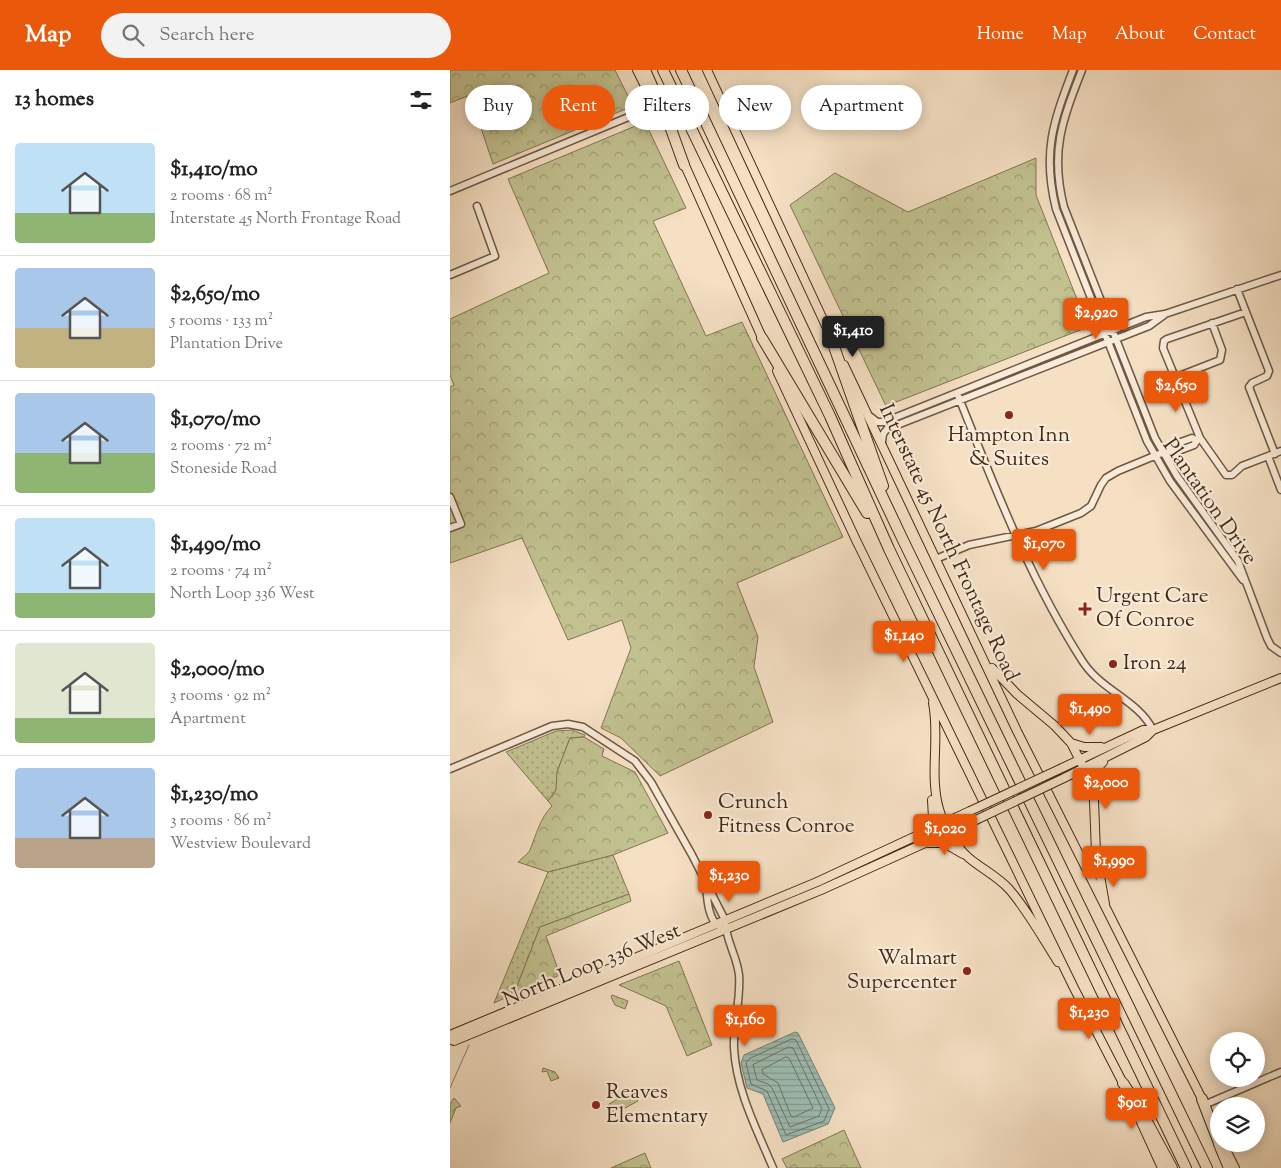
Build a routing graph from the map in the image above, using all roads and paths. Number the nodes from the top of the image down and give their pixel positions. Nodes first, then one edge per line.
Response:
1 (637, 70) edge
2 (645, 70) edge
3 (663, 70) edge
4 (681, 70) edge
5 (707, 70) edge
6 (1073, 70) edge
7 (1082, 70) edge
8 (644, 85) edge
9 (625, 118) edge
10 (667, 130) edge
11 (1049, 154) junction
12 (1057, 154) junction
13 (684, 165) junction
14 (450, 191) edge
15 (476, 206) dead end
16 (450, 275) edge
17 (1281, 275) edge
18 (1238, 289) junction
19 (1246, 312) junction
20 (1165, 314) junction
21 (1212, 323) junction
22 (1113, 330) junction
23 (1105, 334) junction
24 (762, 338) junction
25 (831, 338) junction
26 (1116, 339) junction
27 (1108, 342) junction
28 (1174, 378) junction
29 (956, 393) junction
30 (960, 401) junction
31 (871, 417) junction
32 (1198, 439) junction
33 (882, 442) junction
34 (1166, 451) junction
35 (1275, 454) edge
36 (1155, 456) junction
37 (1281, 490) edge
38 (450, 497) edge
39 (450, 528) edge
40 (1016, 537) junction
41 (902, 538) junction
42 (889, 549) junction
43 (936, 559) junction
44 (1246, 583) junction
45 (1281, 653) edge
46 (982, 654) junction
47 (1281, 678) edge
48 (931, 691) junction
49 (1153, 730) junction
50 (1071, 743) junction
51 (1106, 746) junction
52 (1108, 757) junction
53 (1079, 760) junction
54 (934, 764) junction
55 (450, 768) edge
56 (1084, 768) junction
57 (1092, 789) junction
58 (945, 822) junction
59 (950, 832) junction
60 (922, 835) junction
61 (925, 843) junction
62 (968, 858) junction
63 (706, 884) junction
64 (1106, 911) junction
65 (725, 920) junction
66 (715, 924) junction
67 (725, 930) junction
68 (600, 977) junction
69 (1074, 988) junction
70 (450, 1035) edge
71 (450, 1039) edge
72 (1281, 1072) edge
73 (1123, 1083) junction
74 (1203, 1102) junction
75 (1210, 1116) edge
76 (1210, 1120) edge
77 (1223, 1152) edge
78 (1227, 1152) edge
79 (773, 1168) edge
80 (1162, 1168) edge
81 (1172, 1168) edge
82 (1186, 1168) edge
83 (1206, 1168) edge
84 (1229, 1168) edge
85 (1235, 1168) edge

1 - 8 main road
2 - 13 highway
3 - 42 highway
4 - 41 highway
5 - 25 main road, Interstate 45 North Frontage Road
6 - 11 street, Plantation Drive
7 - 12 street, Plantation Drive
9 - 14 street
10 - 13 main road
11 - 12 street
11 - 23 street, Plantation Drive
12 - 22 street, Plantation Drive
13 - 24 main road
15 - 16 street
17 - 18 street
18 - 19 street
18 - 20 street
19 - 21 street
19 - 35 street
20 - 22 street
20 - 26 street
21 - 28 street
21 - 28 street
22 - 23 street
22 - 26 street, Plantation Drive
23 - 27 street, Plantation Drive
23 - 29 street
24 - 42 highway
24 - 48 main road
25 - 31 main road, Interstate 45 North Frontage Road
25 - 41 highway
26 - 27 street
26 - 34 street, Plantation Drive
27 - 30 street
27 - 36 street, Plantation Drive
28 - 32 street
29 - 30 street
29 - 31 street
30 - 33 street
30 - 40 street
31 - 33 main road, Interstate 45 North Frontage Road
32 - 34 street
32 - 35 street
33 - 43 main road, Interstate 45 North Frontage Road
34 - 36 street
34 - 44 street, Plantation Drive
35 - 37 street
36 - 40 street
36 - 44 street, Plantation Drive
38 - 39 street
40 - 43 street
40 - 49 street
41 - 83 highway
42 - 82 highway
43 - 46 main road, Interstate 45 North Frontage Road
44 - 45 street, Plantation Drive
46 - 50 main road
46 - 64 main road, Interstate 45 North Frontage Road
47 - 49 main road, North Loop 336 West
48 - 54 main road
48 - 69 main road
49 - 51 main road, North Loop 336 West
49 - 52 main road, North Loop 336 West
50 - 51 main road
50 - 53 main road
51 - 53 main road, North Loop 336 West
52 - 56 main road, North Loop 336 West
52 - 57 main road
53 - 56 main road
53 - 58 main road, North Loop 336 West, bridge
54 - 58 main road
54 - 60 main road
55 - 63 street
56 - 57 main road
56 - 59 main road, North Loop 336 West, bridge
57 - 64 main road
58 - 59 main road
58 - 60 main road, North Loop 336 West
59 - 61 main road, North Loop 336 West
59 - 62 main road
60 - 65 main road, North Loop 336 West
61 - 62 main road
61 - 67 main road, North Loop 336 West
62 - 69 main road
63 - 65 street
63 - 66 street
64 - 74 main road, Interstate 45 North Frontage Road
65 - 66 main road, North Loop 336 West
65 - 67 street
66 - 67 street
66 - 68 main road, North Loop 336 West
67 - 68 main road, North Loop 336 West
67 - 79 street
68 - 70 main road, North Loop 336 West
68 - 71 main road, North Loop 336 West
69 - 73 main road
72 - 74 street
73 - 80 main road
73 - 81 highway
74 - 75 main road, Interstate 45 North Frontage Road
74 - 76 highway
77 - 84 highway
78 - 85 main road

